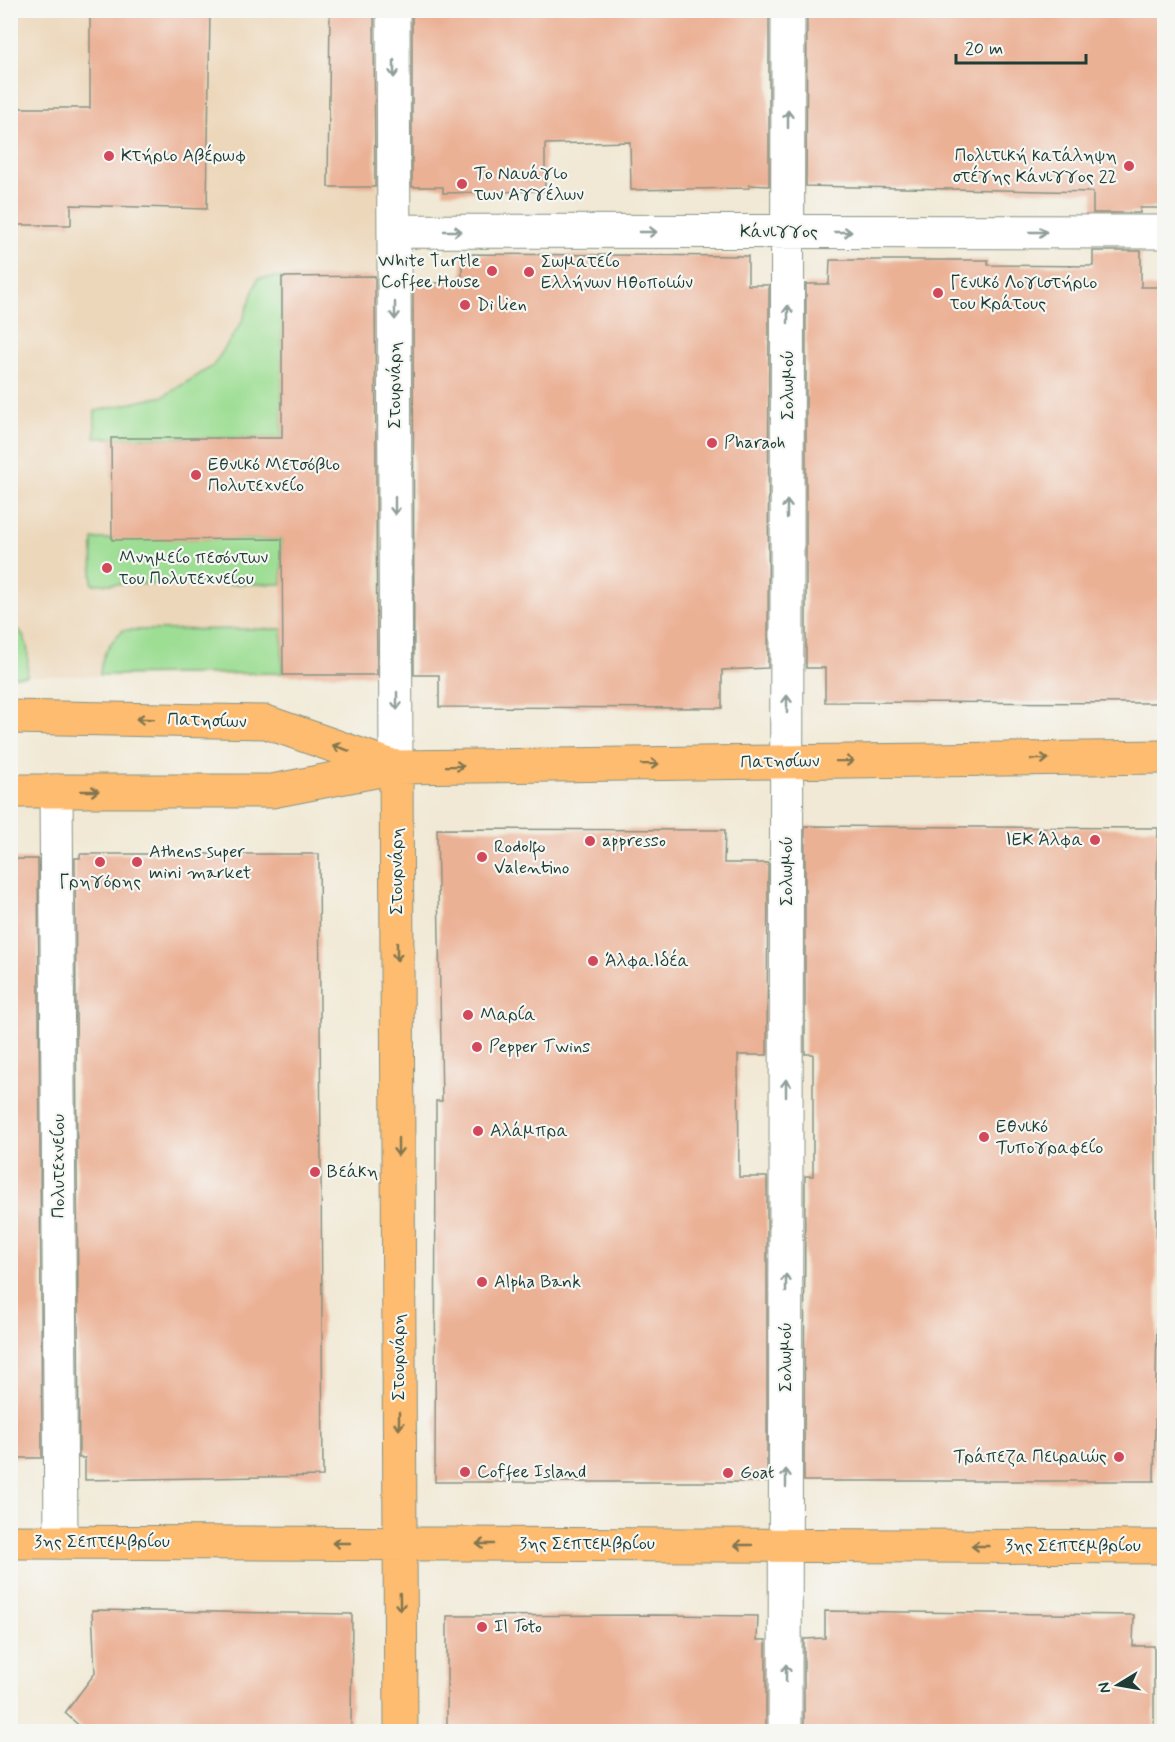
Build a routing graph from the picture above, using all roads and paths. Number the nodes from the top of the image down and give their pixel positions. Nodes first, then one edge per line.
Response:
1 (393, 10) edge
2 (788, 10) edge
3 (394, 231) junction
4 (788, 232) junction
5 (1164, 232) edge
6 (10, 717) edge
7 (1164, 757) edge
8 (787, 762) junction
9 (396, 767) junction
10 (10, 790) edge
11 (56, 790) junction
12 (10, 1542) edge
13 (61, 1542) junction
14 (399, 1544) junction
15 (786, 1545) junction
16 (1164, 1547) edge
17 (400, 1731) edge
18 (785, 1731) edge

1 -> 3 street, Στουρνάρη
4 -> 2 street, Σολωμού
3 -> 4 street, Κάνιγγος
3 -> 9 street, Στουρνάρη
4 -> 5 street, Κάνιγγος
8 -> 4 street, Σολωμού
9 -> 6 main road, Πατησίων
8 -> 7 main road, Πατησίων
9 -> 8 main road, Πατησίων
15 -> 8 street, Σολωμού
11 -> 9 main road, Πατησίων
9 -> 14 main road, Στουρνάρη
10 - 11 main road, Πατησίων
11 - 13 street, Πολυτεχνείου
12 - 13 main road, 3ης Σεπτεμβρίου
14 -> 13 main road, 3ης Σεπτεμβρίου
15 -> 14 main road, 3ης Σεπτεμβρίου
14 -> 17 main road, Στουρνάρη
16 -> 15 main road, 3ης Σεπτεμβρίου
18 -> 15 street, Σολωμού

